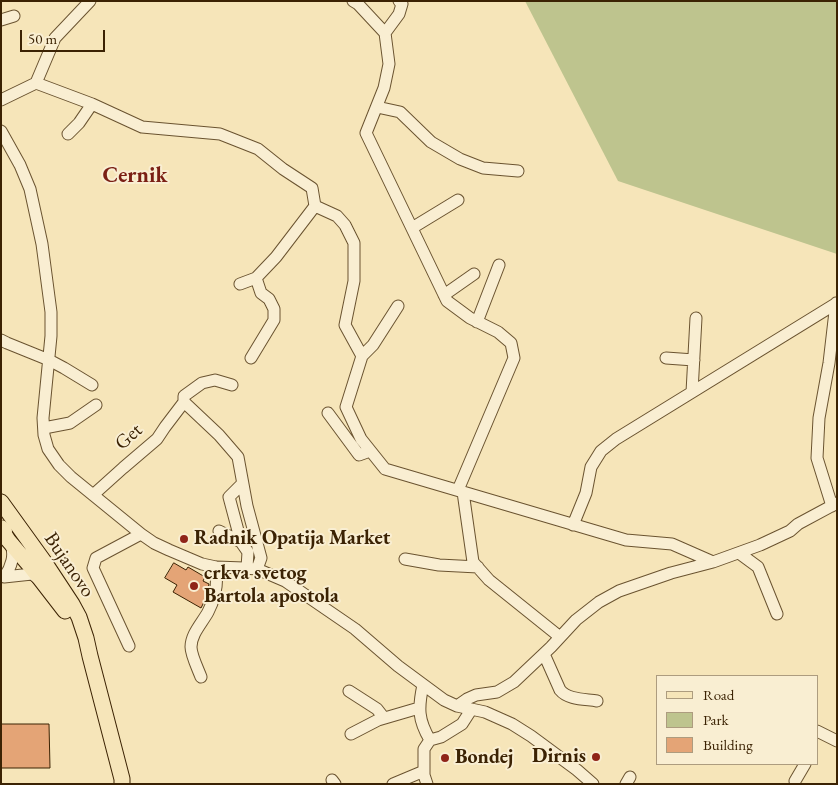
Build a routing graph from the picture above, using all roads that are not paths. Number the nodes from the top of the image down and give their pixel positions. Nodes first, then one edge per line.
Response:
1 (90, 1) edge
2 (353, 1) edge
3 (399, 1) edge
4 (14, 16) dead end
5 (1, 20) edge
6 (385, 33) junction
7 (36, 83) junction
8 (1, 100) edge
9 (92, 104) junction
10 (377, 107) junction
11 (1, 131) edge
12 (68, 134) dead end
13 (5, 145) edge
14 (518, 171) dead end
15 (458, 200) dead end
16 (315, 206) junction
17 (412, 228) junction
18 (499, 265) dead end
19 (474, 274) dead end
20 (256, 278) junction
21 (240, 284) dead end
22 (444, 295) junction
23 (836, 303) edge
24 (398, 306) dead end
25 (696, 318) dead end
26 (477, 322) junction
27 (1, 340) edge
28 (362, 356) junction
29 (251, 358) dead end
30 (666, 358) dead end
31 (48, 360) junction
32 (694, 360) junction
33 (92, 385) dead end
34 (232, 385) dead end
35 (692, 392) junction
36 (184, 402) junction
37 (96, 405) dead end
38 (328, 413) dead end
39 (44, 428) junction
40 (370, 451) junction
41 (242, 484) junction
42 (461, 491) junction
43 (94, 495) junction
44 (1, 502) edge
45 (834, 505) edge
46 (574, 525) junction
47 (219, 531) dead end
48 (3, 532) edge
49 (141, 534) junction
50 (241, 542) junction
51 (739, 553) junction
52 (405, 559) dead end
53 (713, 562) junction
54 (216, 567) junction
55 (478, 567) junction
56 (252, 569) junction
57 (3, 578) edge
58 (44, 584) junction
59 (777, 614) dead end
60 (560, 637) junction
61 (129, 646) dead end
62 (544, 654) junction
63 (90, 656) junction
64 (201, 677) dead end
65 (424, 686) junction
66 (348, 691) dead end
67 (597, 701) dead end
68 (457, 706) junction
69 (419, 708) junction
70 (471, 710) junction
71 (384, 718) junction
72 (352, 734) dead end
73 (818, 735) edge
74 (430, 740) junction
75 (837, 741) edge
76 (804, 765) edge
77 (424, 771) junction
78 (795, 782) dead end
79 (122, 784) edge
80 (393, 784) edge
81 (427, 784) edge
82 (593, 784) edge

1 - 7 street
2 - 6 street
3 - 6 street
4 - 5 street
6 - 10 street
7 - 8 street
7 - 9 street
9 - 12 street
9 - 16 street
10 - 14 street
10 - 17 street
11 - 13 street
13 - 31 street
15 - 17 street
16 - 20 street
16 - 28 street
17 - 22 street
18 - 26 street
19 - 22 street
20 - 21 street
20 - 29 street
22 - 26 street
23 - 35 street
23 - 45 street
24 - 28 street
25 - 32 street
26 - 42 street
27 - 31 street
28 - 40 street
30 - 32 street
31 - 33 street
31 - 39 street
32 - 35 street
34 - 36 street, Get
35 - 46 street
36 - 41 street
36 - 43 street, Get
37 - 39 street
38 - 40 street
39 - 43 street
40 - 42 street
41 - 50 street
41 - 56 street
42 - 46 street
42 - 55 street
43 - 49 street
44 - 63 main road, Bujanovo
45 - 51 street
46 - 53 street
47 - 50 street
48 - 57 street
48 - 58 main road, Bujanovo
49 - 54 street
49 - 61 street
50 - 56 street
51 - 53 street
51 - 59 street
52 - 55 street
53 - 60 street
54 - 56 street
54 - 64 street
55 - 60 street
56 - 65 street
57 - 58 street
58 - 63 main road, Bujanovo
60 - 62 street
62 - 67 street
62 - 68 street
63 - 79 main road, Bujanovo
65 - 68 street
65 - 69 street
66 - 71 street
68 - 70 street
69 - 71 street
69 - 74 street
70 - 74 street
70 - 82 street
71 - 72 street
73 - 75 street
74 - 77 street
76 - 78 street
77 - 80 street
77 - 81 street

